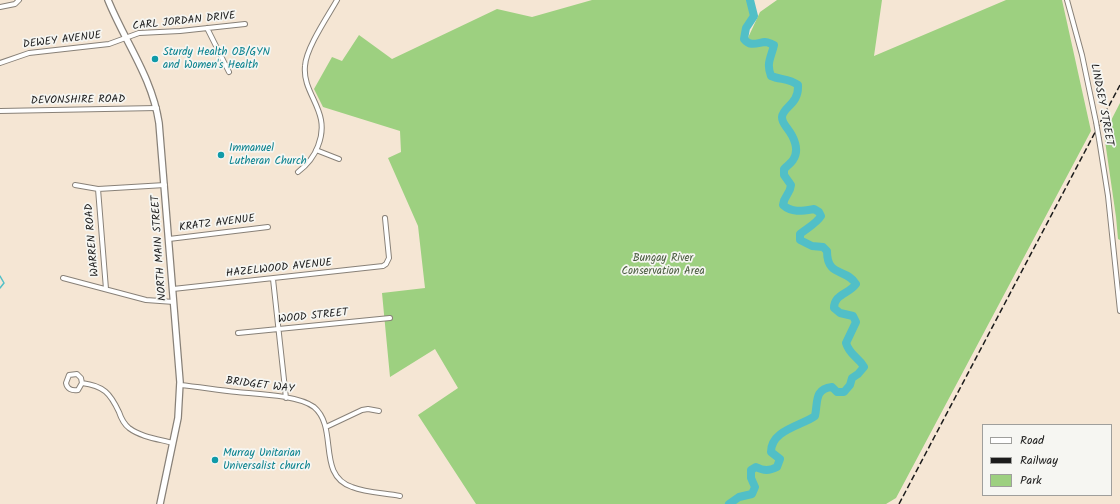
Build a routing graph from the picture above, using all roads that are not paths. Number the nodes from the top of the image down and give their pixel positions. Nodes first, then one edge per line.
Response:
1 (19, 0) edge
2 (108, 0) edge
3 (338, 0) edge
4 (1067, 0) edge
5 (0, 7) edge
6 (245, 24) dead end
7 (207, 28) junction
8 (126, 38) junction
9 (0, 62) edge
10 (229, 72) dead end
11 (157, 108) junction
12 (0, 111) edge
13 (316, 150) junction
14 (339, 160) dead end
15 (298, 172) dead end
16 (75, 185) dead end
17 (165, 185) junction
18 (98, 189) junction
19 (385, 218) dead end
20 (268, 227) dead end
21 (169, 239) junction
22 (63, 278) dead end
23 (273, 279) junction
24 (106, 289) junction
25 (173, 289) junction
26 (174, 302) junction
27 (1120, 311) edge
28 (390, 318) dead end
29 (279, 329) junction
30 (238, 333) dead end
31 (82, 383) junction
32 (180, 385) junction
33 (286, 398) junction
34 (379, 411) dead end
35 (326, 427) junction
36 (173, 443) junction
37 (400, 496) dead end
38 (160, 504) edge

1 - 5 street
2 - 8 main road, NORTH MAIN STREET
3 - 13 street
4 - 27 street, LINDSEY STREET, bridge
6 - 7 street, CARL JORDAN DRIVE
7 - 8 street, CARL JORDAN DRIVE
7 - 10 street
8 - 9 street, DEWEY AVENUE
8 - 11 main road, NORTH MAIN STREET
11 - 12 street, DEVONSHIRE ROAD
11 - 17 main road, NORTH MAIN STREET
13 - 14 street
13 - 15 street
16 - 18 street
17 - 18 street
17 - 21 main road, NORTH MAIN STREET
18 - 24 street, WARREN ROAD
19 - 23 street, HAZELWOOD AVENUE
20 - 21 street, KRATZ AVENUE
21 - 25 main road, NORTH MAIN STREET
22 - 24 street
23 - 25 street, HAZELWOOD AVENUE
23 - 29 street
24 - 26 street
25 - 26 main road, NORTH MAIN STREET
26 - 32 main road, NORTH MAIN STREET
28 - 29 street, WOOD STREET
29 - 30 street, WOOD STREET
29 - 33 street
31 - 31 street
31 - 36 street
32 - 33 street, BRIDGET WAY
32 - 36 main road, NORTH MAIN STREET
33 - 35 street, BRIDGET WAY
34 - 35 street
35 - 37 street, BRIDGET WAY
36 - 38 main road, NORTH MAIN STREET

